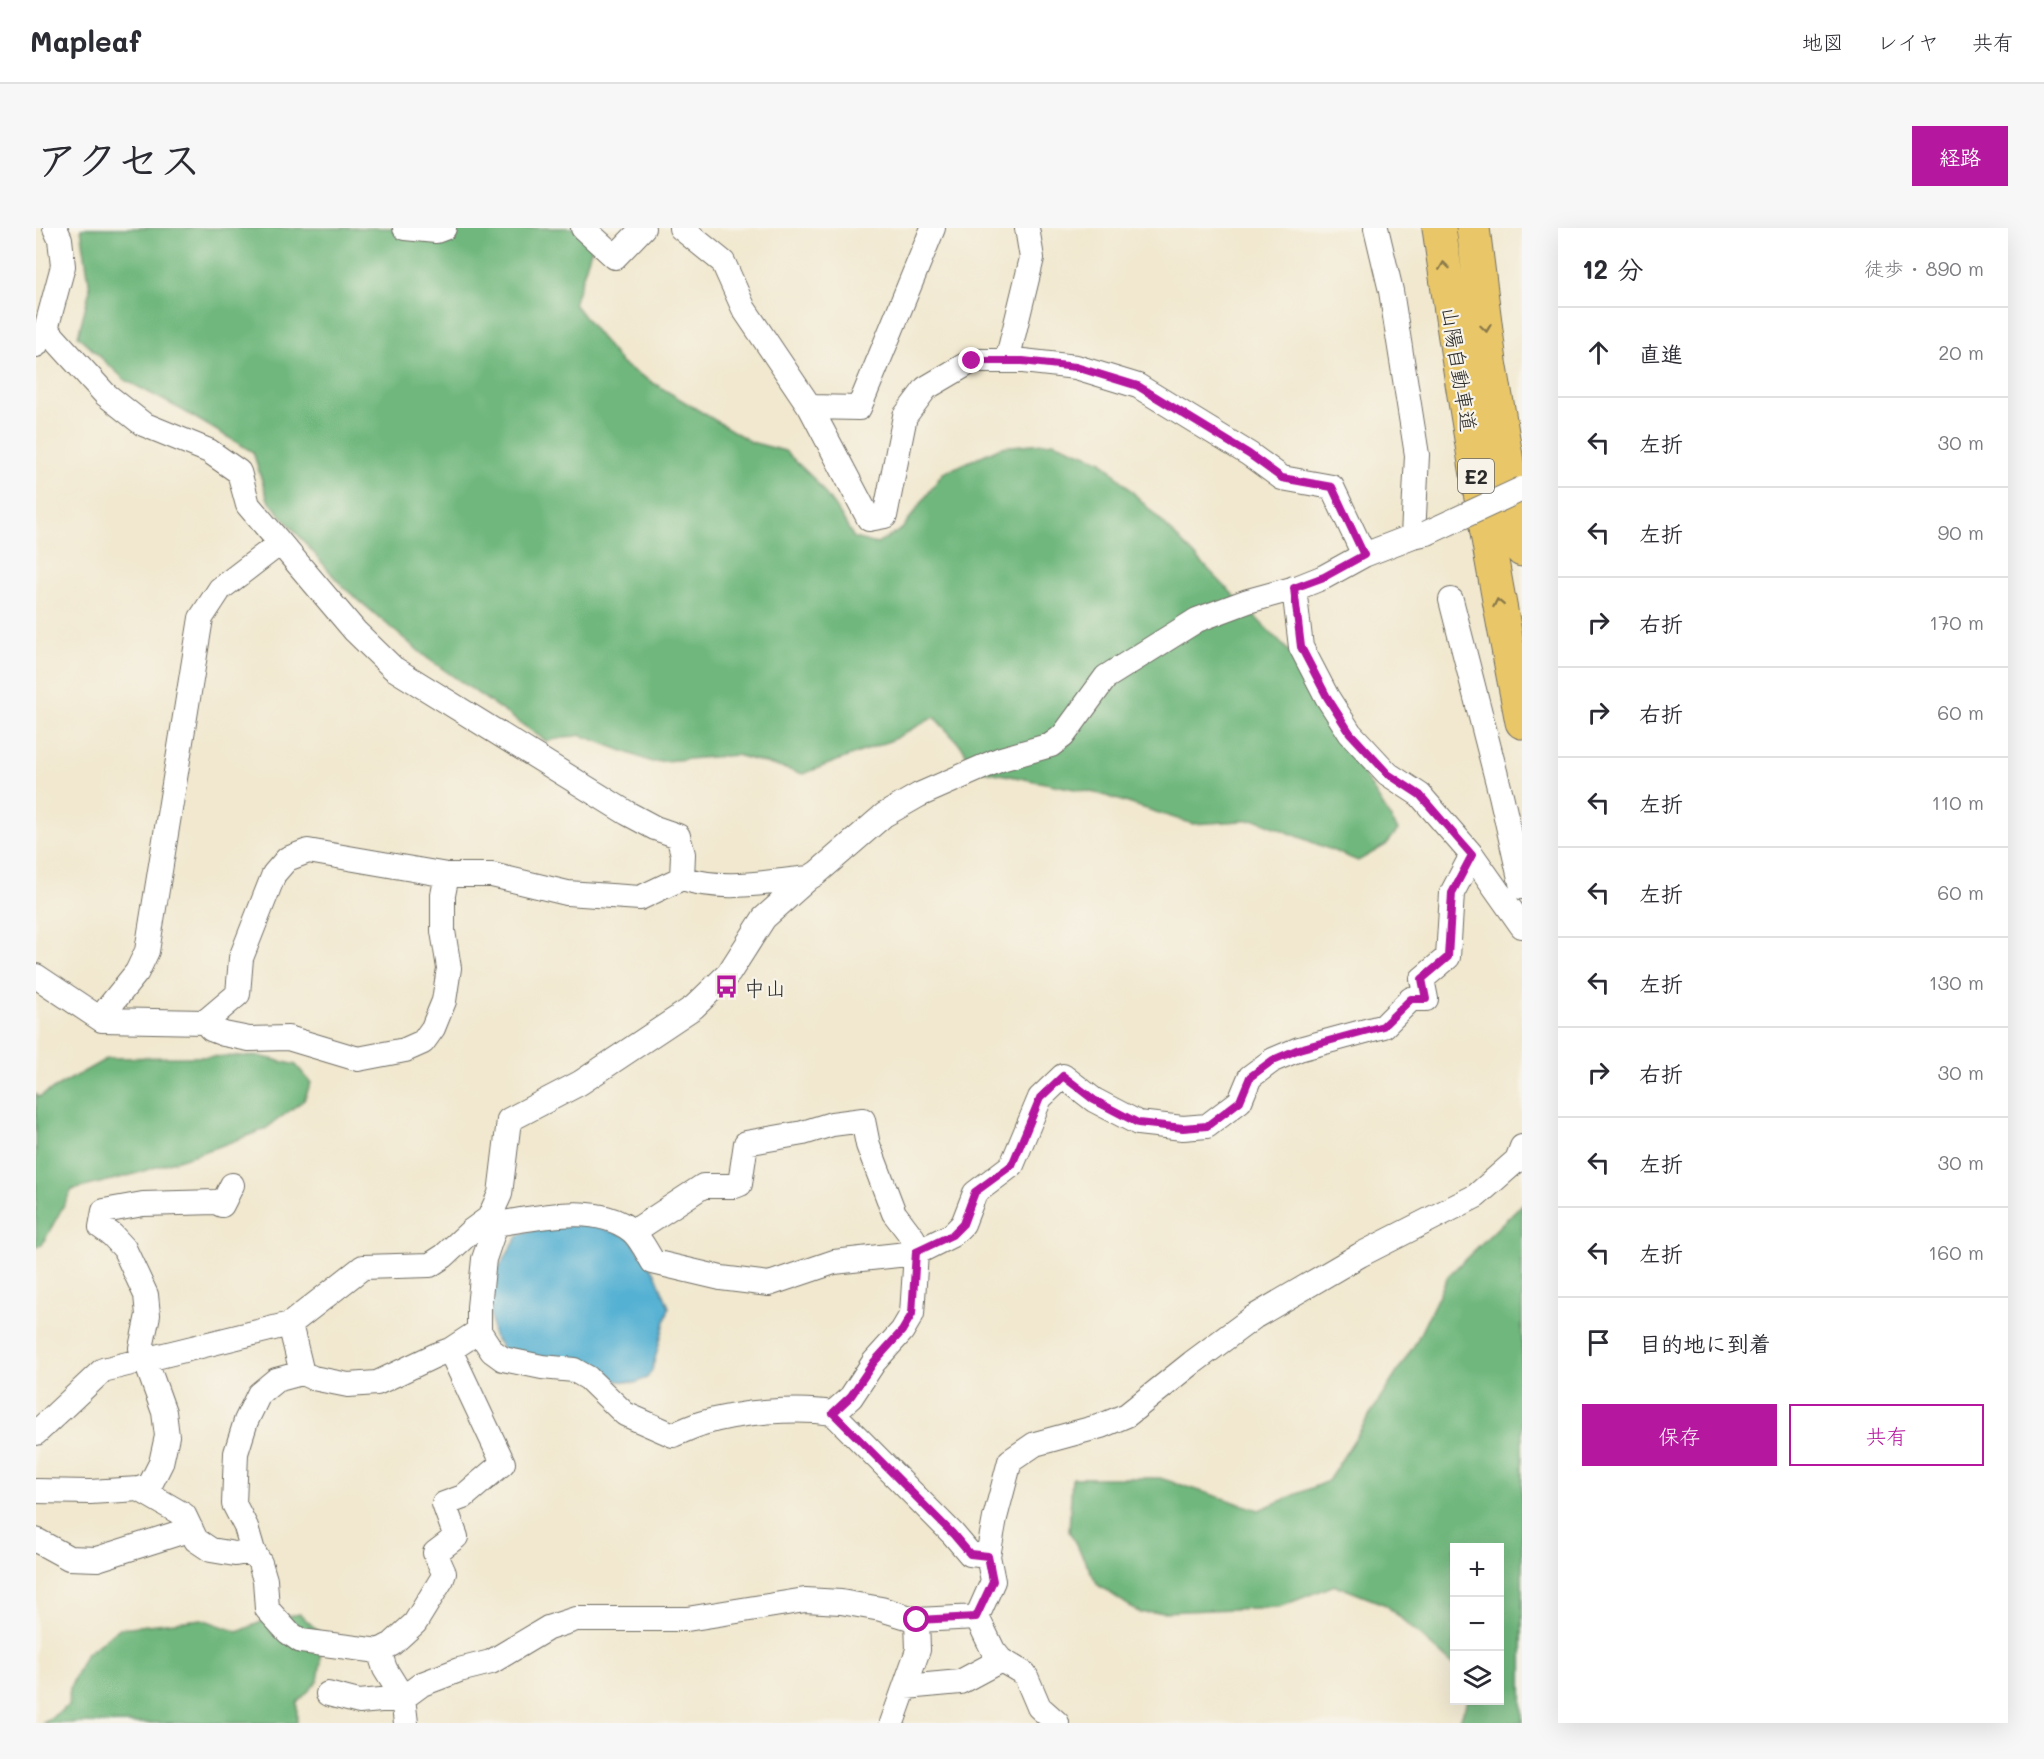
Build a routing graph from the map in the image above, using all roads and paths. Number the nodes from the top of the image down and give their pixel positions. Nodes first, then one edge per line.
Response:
1 (55, 228) edge
2 (405, 228) edge
3 (444, 228) edge
4 (583, 228) edge
5 (643, 228) edge
6 (681, 228) edge
7 (933, 228) edge
8 (1027, 228) edge
9 (1376, 228) edge
10 (1439, 228) edge
11 (1473, 228) edge
12 (41, 337) edge
13 (1007, 361) junction
14 (810, 407) junction
15 (1522, 489) edge
16 (1420, 535) junction
17 (280, 543) junction
18 (1522, 550) edge
19 (1364, 555) junction
20 (1294, 588) junction
21 (1451, 600) dead end
22 (1522, 722) edge
23 (1472, 855) junction
24 (447, 875) junction
25 (682, 878) junction
26 (808, 878) junction
27 (1522, 887) edge
28 (1522, 926) edge
29 (36, 976) edge
30 (102, 1020) junction
31 (205, 1022) junction
32 (1522, 1147) edge
33 (232, 1185) dead end
34 (492, 1221) junction
35 (633, 1232) junction
36 (916, 1252) junction
37 (290, 1324) junction
38 (479, 1331) junction
39 (450, 1350) junction
40 (145, 1358) junction
41 (302, 1373) junction
42 (833, 1413) junction
43 (36, 1433) edge
44 (139, 1489) junction
45 (36, 1491) edge
46 (191, 1529) junction
47 (36, 1540) edge
48 (253, 1551) junction
49 (988, 1556) junction
50 (976, 1617) junction
51 (917, 1620) junction
52 (379, 1651) junction
53 (1001, 1659) junction
54 (906, 1687) junction
55 (328, 1694) dead end
56 (403, 1698) junction
57 (406, 1723) edge
58 (892, 1723) edge
59 (1057, 1723) edge

1 - 12 street
2 - 3 street
4 - 5 street
6 - 14 street
7 - 14 street
8 - 13 street
9 - 16 street
22 -> 10 highway, 山陽自動車道 / E2
11 -> 18 highway, 山陽自動車道 / E2
12 - 17 street
13 - 14 street
13 - 19 street
15 - 16 street, bridge
16 - 19 street
17 - 25 street
17 - 30 street
19 - 20 street
20 - 23 street
20 - 26 street
21 - 27 street
23 - 28 street
23 - 36 street
24 - 25 street
24 - 31 street
24 - 31 street
25 - 26 street
26 - 34 street
29 - 30 street
30 - 31 street
32 - 49 street
33 - 40 street
34 - 35 street
34 - 37 street
34 - 38 street
35 - 36 street
35 - 36 street
36 - 42 street
37 - 40 street
37 - 41 street
38 - 39 street
38 - 42 street
39 - 41 street
39 - 52 street
40 - 43 street
40 - 44 street
41 - 48 street
42 - 49 street
44 - 45 street
44 - 46 street
46 - 47 street
46 - 48 street
48 - 52 street
49 - 50 street
50 - 51 street
50 - 53 street
51 - 54 street
51 - 56 street
52 - 56 street
53 - 54 street
53 - 59 street
54 - 58 street
55 - 56 street
56 - 57 street

